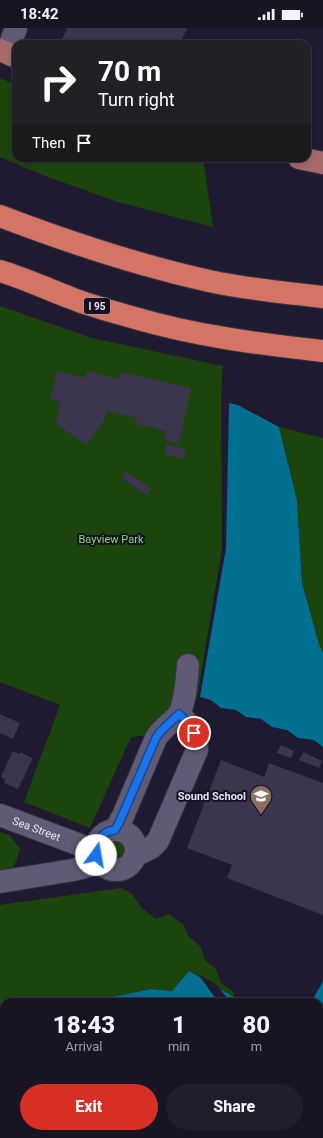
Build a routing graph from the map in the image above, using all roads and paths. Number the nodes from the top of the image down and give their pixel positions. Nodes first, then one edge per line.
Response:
1 (16, 28) edge
2 (12, 40) edge
3 (12, 40) edge
4 (8, 53) edge
5 (311, 160) edge
6 (323, 163) edge
7 (0, 216) edge
8 (0, 271) edge
9 (323, 297) edge
10 (323, 351) edge
11 (188, 665) dead end
12 (179, 714) junction
13 (0, 815) edge
14 (115, 830) junction
15 (135, 856) junction
16 (98, 857) junction
17 (0, 882) edge

1 - 3 street
2 - 4 street
5 - 6 main road
7 - 9 highway
8 - 10 highway, I 95
11 - 12 street
12 - 14 street
12 - 15 street
13 - 16 street, Sea Street
14 - 15 street
14 - 16 street
15 - 16 street
16 - 17 street

